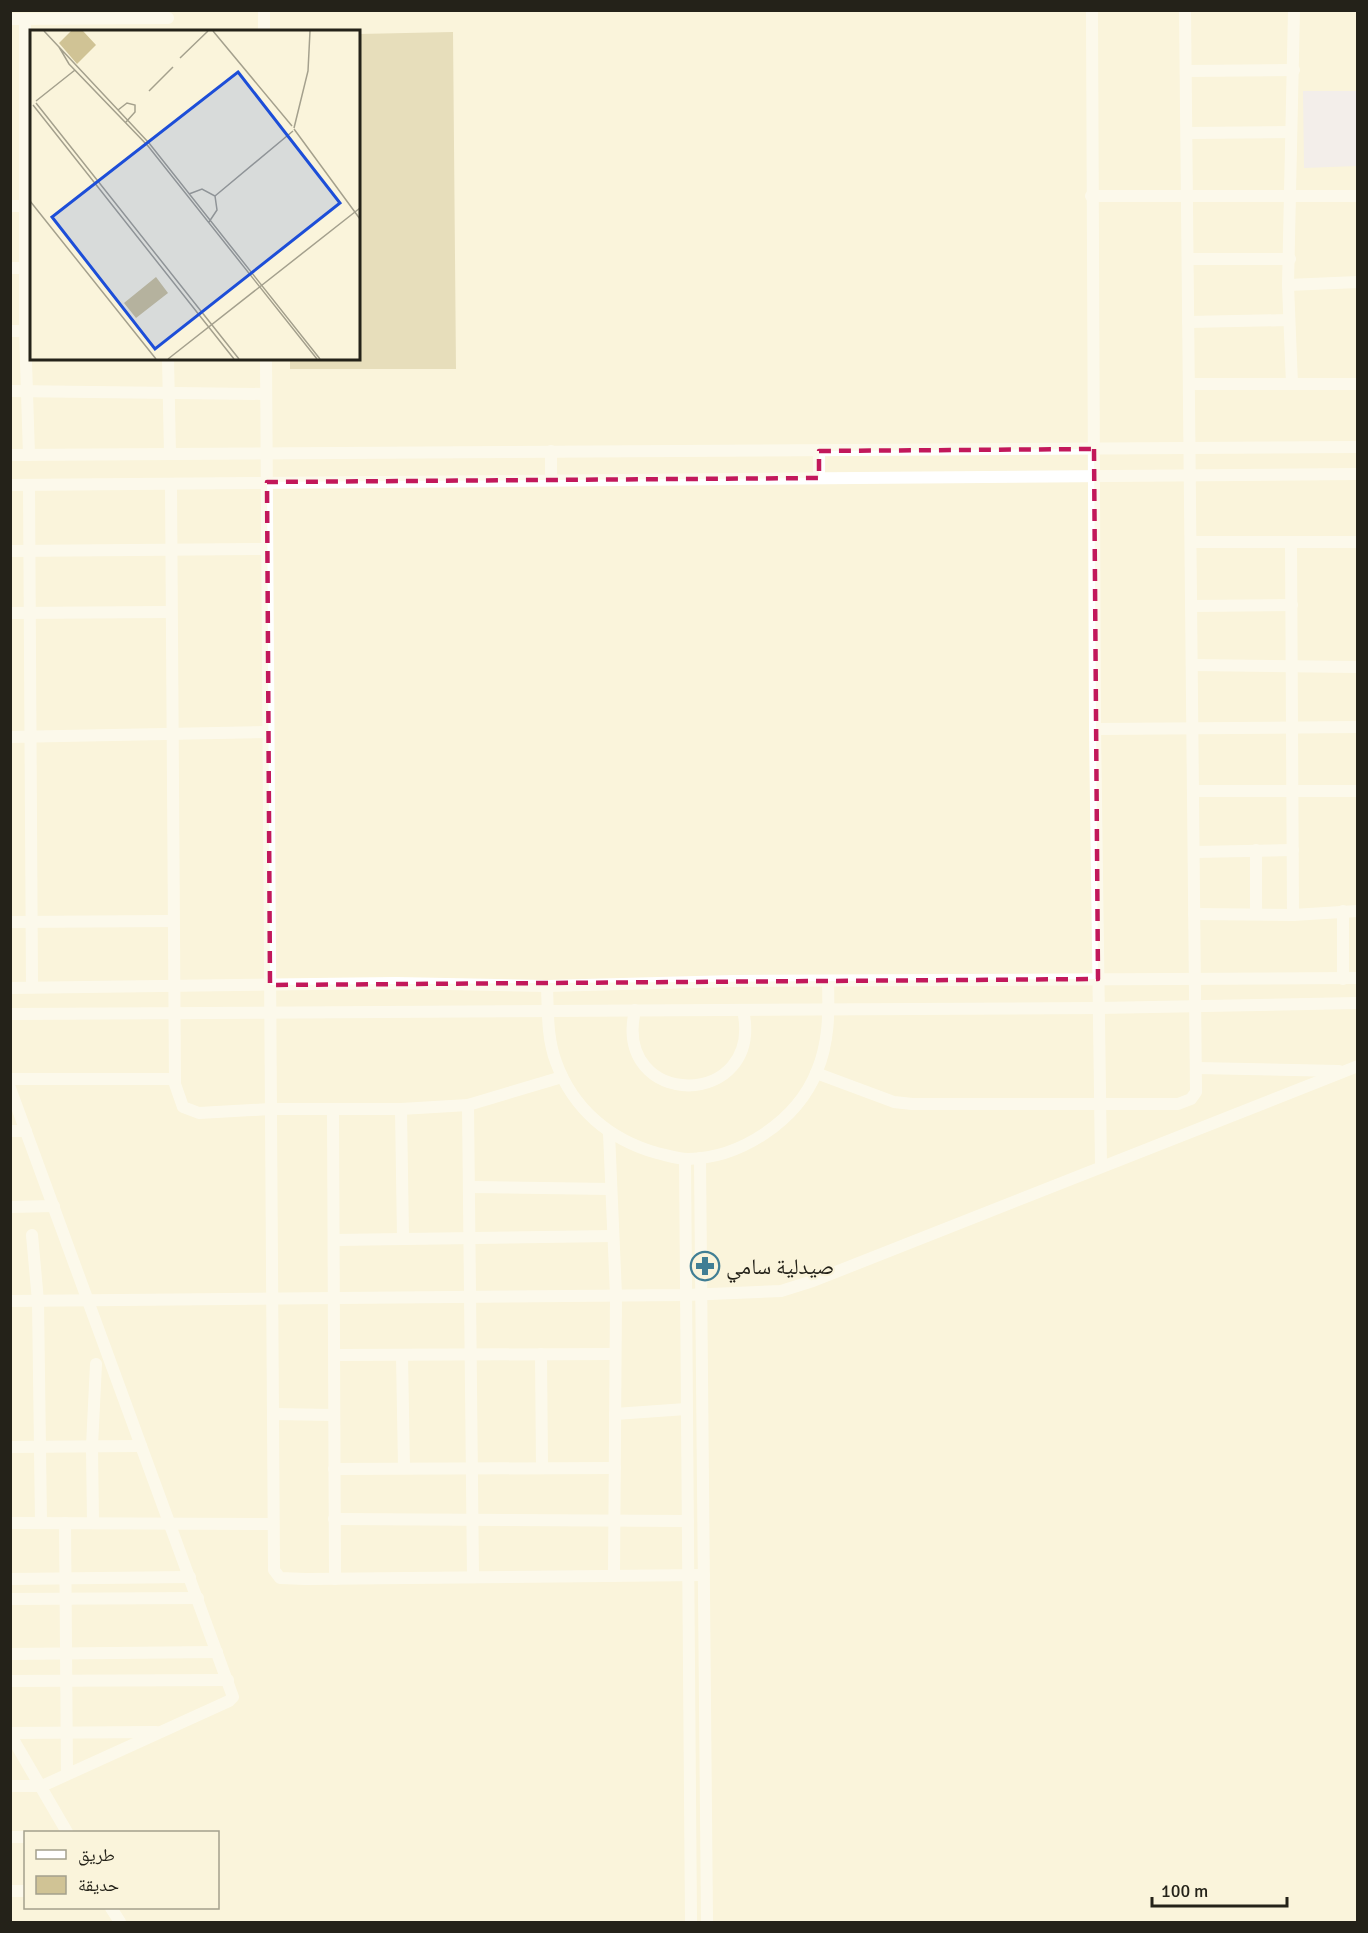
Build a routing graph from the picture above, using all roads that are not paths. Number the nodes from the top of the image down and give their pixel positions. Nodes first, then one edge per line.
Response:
1 (264, 10) edge
2 (1092, 10) edge
3 (1185, 10) edge
4 (1293, 10) edge
5 (168, 14) edge
6 (10, 19) edge
7 (25, 19) junction
8 (168, 30) edge
9 (264, 30) edge
10 (1294, 70) junction
11 (1186, 71) junction
12 (1291, 132) junction
13 (1187, 133) junction
14 (1092, 196) junction
15 (1358, 196) edge
16 (1187, 197) junction
17 (1291, 197) junction
18 (10, 206) edge
19 (28, 206) edge
20 (1188, 259) junction
21 (1290, 259) junction
22 (10, 268) edge
23 (28, 268) edge
24 (1358, 282) edge
25 (1288, 285) junction
26 (1289, 320) junction
27 (1188, 322) junction
28 (10, 331) edge
29 (28, 331) edge
30 (168, 360) edge
31 (266, 360) edge
32 (1189, 384) junction
33 (1292, 384) junction
34 (1358, 384) edge
35 (169, 391) junction
36 (10, 392) edge
37 (28, 392) junction
38 (266, 394) junction
39 (1358, 447) edge
40 (1190, 448) junction
41 (1094, 449) junction
42 (551, 451) junction
43 (819, 451) junction
44 (267, 452) junction
45 (170, 454) junction
46 (10, 455) edge
47 (29, 455) junction
48 (1358, 474) edge
49 (1190, 476) junction
50 (1094, 477) junction
51 (819, 478) junction
52 (551, 479) junction
53 (267, 482) junction
54 (171, 484) junction
55 (10, 485) edge
56 (28, 485) junction
57 (1191, 542) junction
58 (1292, 542) junction
59 (1358, 542) edge
60 (171, 548) junction
61 (267, 549) junction
62 (10, 551) edge
63 (29, 551) junction
64 (1292, 605) junction
65 (1191, 606) junction
66 (170, 612) junction
67 (10, 614) edge
68 (30, 614) junction
69 (1192, 665) junction
70 (1291, 667) junction
71 (1358, 667) edge
72 (1192, 727) junction
73 (1358, 727) edge
74 (1095, 729) junction
75 (1293, 729) junction
76 (268, 732) junction
77 (172, 734) junction
78 (10, 737) edge
79 (30, 737) junction
80 (1193, 791) junction
81 (1293, 791) junction
82 (1358, 791) edge
83 (1256, 850) junction
84 (1293, 850) junction
85 (1194, 852) junction
86 (1343, 911) junction
87 (1358, 911) edge
88 (1194, 914) junction
89 (1256, 914) junction
90 (1293, 915) junction
91 (10, 921) edge
92 (30, 921) junction
93 (173, 921) junction
94 (1358, 978) edge
95 (1098, 979) junction
96 (1195, 979) junction
97 (1343, 979) junction
98 (828, 982) junction
99 (270, 985) junction
100 (175, 986) junction
101 (547, 986) junction
102 (32, 987) junction
103 (10, 988) edge
104 (1358, 1003) edge
105 (1195, 1007) junction
106 (1100, 1008) junction
107 (548, 1009) junction
108 (635, 1010) junction
109 (743, 1010) junction
110 (829, 1010) junction
111 (270, 1013) junction
112 (10, 1014) edge
113 (175, 1014) junction
114 (1196, 1068) junction
115 (1352, 1069) edge
116 (816, 1073) junction
117 (562, 1077) junction
118 (10, 1079) edge
119 (175, 1079) junction
120 (10, 1088) edge
121 (1100, 1103) junction
122 (468, 1105) junction
123 (270, 1109) junction
124 (333, 1109) junction
125 (401, 1109) junction
126 (10, 1131) edge
127 (26, 1131) junction
128 (609, 1132) junction
129 (700, 1158) junction
130 (685, 1160) junction
131 (1101, 1166) junction
132 (470, 1187) junction
133 (611, 1189) junction
134 (54, 1206) junction
135 (10, 1207) edge
136 (32, 1235) dead end
137 (613, 1236) junction
138 (403, 1238) junction
139 (471, 1238) junction
140 (334, 1240) junction
141 (701, 1294) junction
142 (615, 1295) junction
143 (686, 1295) junction
144 (334, 1297) junction
145 (472, 1297) junction
146 (273, 1298) junction
147 (87, 1300) junction
148 (10, 1301) edge
149 (38, 1301) junction
150 (541, 1354) junction
151 (615, 1354) junction
152 (334, 1355) junction
153 (402, 1355) junction
154 (471, 1355) junction
155 (96, 1364) dead end
156 (686, 1409) junction
157 (273, 1414) junction
158 (615, 1414) junction
159 (334, 1415) junction
160 (40, 1446) junction
161 (92, 1446) junction
162 (141, 1446) junction
163 (10, 1447) edge
164 (542, 1467) junction
165 (404, 1468) junction
166 (472, 1468) junction
167 (615, 1468) junction
168 (334, 1469) junction
169 (334, 1519) junction
170 (472, 1519) junction
171 (615, 1520) junction
172 (688, 1521) junction
173 (41, 1522) junction
174 (65, 1522) junction
175 (93, 1522) junction
176 (10, 1523) edge
177 (170, 1523) junction
178 (273, 1524) junction
179 (688, 1575) junction
180 (704, 1575) junction
181 (473, 1576) junction
182 (614, 1576) junction
183 (190, 1577) junction
184 (65, 1578) junction
185 (335, 1578) junction
186 (10, 1579) edge
187 (198, 1598) junction
188 (10, 1599) edge
189 (66, 1599) junction
190 (217, 1652) junction
191 (66, 1653) junction
192 (10, 1654) edge
193 (228, 1680) junction
194 (66, 1681) junction
195 (10, 1682) edge
196 (67, 1732) junction
197 (160, 1732) junction
198 (10, 1733) edge
199 (67, 1774) junction
200 (10, 1786) edge
201 (42, 1786) junction
202 (66, 1831) edge
203 (112, 1909) edge
204 (120, 1923) edge
205 (692, 1923) edge
206 (707, 1923) edge

1 - 9 street
2 - 14 street
3 - 11 street
4 - 10 street
5 - 7 street
5 - 8 street
6 - 7 street
7 - 19 street
10 - 11 street
10 - 12 street
11 - 13 street
12 - 13 street
12 - 17 street
13 - 16 street
14 - 16 street
14 - 41 street
15 - 17 street
16 - 17 street
16 - 20 street
17 - 21 street
18 - 19 street
19 - 23 street
20 - 21 street
20 - 27 street
21 - 25 street
22 - 23 street
23 - 29 street
24 - 25 street
25 - 26 street
26 - 27 street
26 - 33 street
27 - 32 street
28 - 29 street
29 - 37 street
30 - 35 street
31 - 38 street
32 - 33 street
32 - 40 street
33 - 34 street
35 - 37 street
35 - 38 street
35 - 45 street
36 - 37 street
37 - 47 street
38 - 44 street
39 - 40 street
40 - 41 street
40 - 49 street
41 - 43 street
41 - 50 street
42 - 43 street
42 - 44 street
42 - 52 street
43 - 51 street
44 - 45 street
44 - 53 street
45 - 47 street
46 - 47 street
48 - 49 street
49 - 50 street
49 - 57 street
50 - 51 street
50 - 74 street
51 - 52 street
52 - 53 street
53 - 54 street
53 - 61 street
54 - 56 street
54 - 60 street
55 - 56 street
56 - 63 street
57 - 58 street
57 - 65 street
58 - 59 street
58 - 64 street
60 - 61 street
60 - 63 street
60 - 66 street
61 - 76 street
62 - 63 street
63 - 68 street
64 - 65 street
64 - 70 street
65 - 69 street
66 - 68 street
66 - 77 street
67 - 68 street
68 - 79 street
69 - 70 street
69 - 72 street
70 - 71 street
70 - 75 street
72 - 74 street
72 - 75 street
72 - 80 street
73 - 75 street
74 - 95 street
75 - 81 street
76 - 77 street
76 - 99 street
77 - 79 street
77 - 93 street
78 - 79 street
79 - 92 street
80 - 81 street
80 - 85 street
81 - 82 street
81 - 84 street
83 - 84 street
83 - 85 street
83 - 89 street
84 - 90 street
85 - 88 street
86 - 87 street
86 - 90 street
86 - 97 street
88 - 89 street
88 - 96 street
89 - 90 street
91 - 92 street
92 - 93 street
92 - 102 street
93 - 100 street
94 - 97 street
95 - 96 street
95 - 98 street
95 - 106 street
96 - 97 street
96 - 105 street
98 - 101 street
98 - 110 street
99 - 100 street
99 - 101 street
99 - 111 street
100 - 102 street
100 - 113 street
101 - 107 street
102 - 103 street
104 - 105 street
105 - 106 street
105 - 114 street
106 - 110 street
106 - 121 street
107 - 108 street
107 - 111 street
107 - 117 street
108 - 109 street
108 - 109 street
109 - 110 street
110 - 116 street
111 - 113 street
111 - 123 street
112 - 113 street
113 - 119 street
114 - 115 street
114 - 121 street
115 - 131 street
116 - 121 street
116 - 129 street
117 - 122 street
117 - 128 street
118 - 119 street
119 - 123 street
120 - 127 street
121 - 131 street
122 - 125 street
122 - 132 street
123 - 124 street
123 - 146 street
124 - 125 street
124 - 140 street
125 - 138 street
126 - 127 street
127 - 134 street
128 - 130 street
128 - 133 street
129 - 130 street
129 - 141 street
130 - 143 street
131 - 141 street
132 - 133 street
132 - 139 street
133 - 137 street
134 - 135 street
134 - 147 street
136 - 149 street
137 - 139 street
137 - 142 street
138 - 139 street
138 - 140 street
139 - 145 street
140 - 144 street
141 - 143 street
141 - 180 street
142 - 143 street
142 - 145 street
142 - 151 street
143 - 156 street
144 - 145 street
144 - 146 street
144 - 152 street
145 - 154 street
146 - 147 street
146 - 157 street
147 - 149 street
147 - 162 street
148 - 149 street
149 - 160 street
150 - 151 street
150 - 154 street
150 - 164 street
151 - 158 street
152 - 153 street
152 - 159 street
153 - 154 street
153 - 165 street
154 - 166 street
155 - 161 street
156 - 158 street
156 - 172 street
157 - 159 street
157 - 178 street
158 - 167 street
159 - 168 street
160 - 161 street
160 - 163 street
160 - 173 street
161 - 162 street
161 - 175 street
162 - 177 street
164 - 166 street
164 - 167 street
165 - 166 street
165 - 168 street
166 - 170 street
167 - 171 street
168 - 169 street
169 - 170 street
169 - 185 street
170 - 171 street
170 - 181 street
171 - 172 street
171 - 182 street
172 - 179 street
173 - 174 street
173 - 176 street
174 - 175 street
174 - 184 street
175 - 177 street
177 - 178 street
177 - 183 street
178 - 185 street
179 - 180 street
179 - 182 street
179 - 205 street
180 - 206 street
181 - 182 street
181 - 185 street
183 - 184 street
183 - 187 street
184 - 186 street
184 - 189 street
187 - 189 street
187 - 190 street
188 - 189 street
189 - 191 street
190 - 191 street
190 - 193 street
191 - 192 street
191 - 194 street
193 - 194 street
193 - 197 street
194 - 195 street
194 - 196 street
196 - 197 street
196 - 198 street
196 - 199 street
197 - 199 street
198 - 201 street
199 - 201 street
200 - 201 street
201 - 202 street
203 - 204 street

